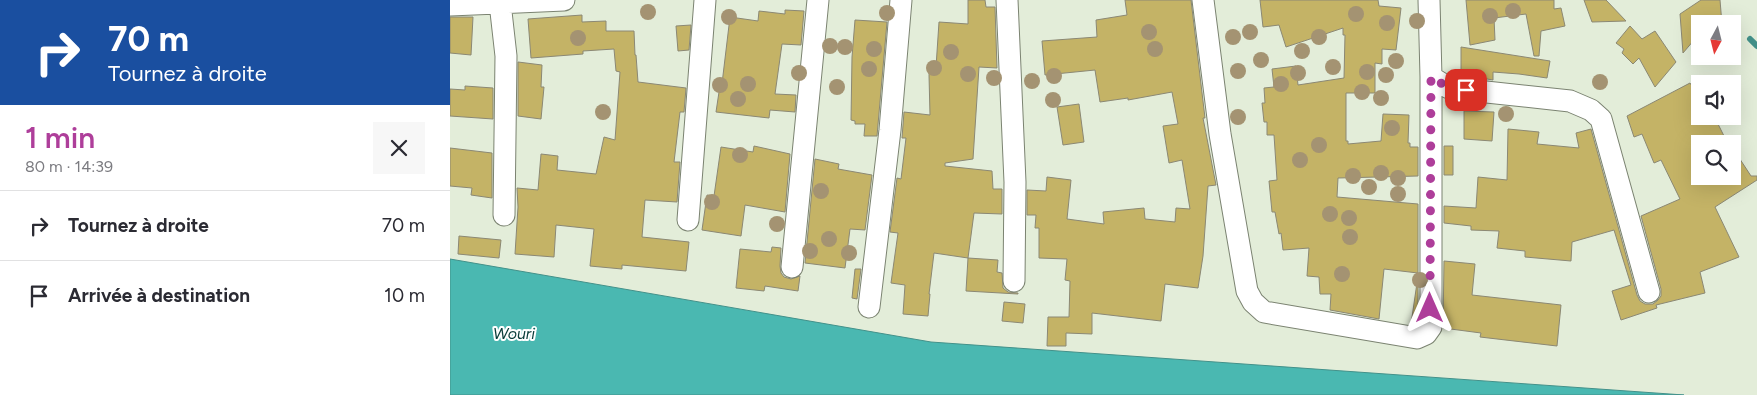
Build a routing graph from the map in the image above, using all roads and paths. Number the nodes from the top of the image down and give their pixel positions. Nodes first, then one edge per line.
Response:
1 (564, 0) edge
2 (705, 0) edge
3 (818, 0) edge
4 (901, 0) edge
5 (1007, 0) edge
6 (1203, 0) edge
7 (1429, 0) edge
8 (500, 3) junction
9 (450, 5) edge
10 (1431, 77) junction
11 (504, 215) dead end
12 (688, 220) dead end
13 (792, 267) dead end
14 (1014, 281) dead end
15 (1649, 292) dead end
16 (868, 307) dead end

1 - 8 street
2 - 12 street
3 - 13 street
4 - 16 street
5 - 14 street
6 - 10 street
7 - 10 street
8 - 9 street
8 - 11 street
10 - 15 street

